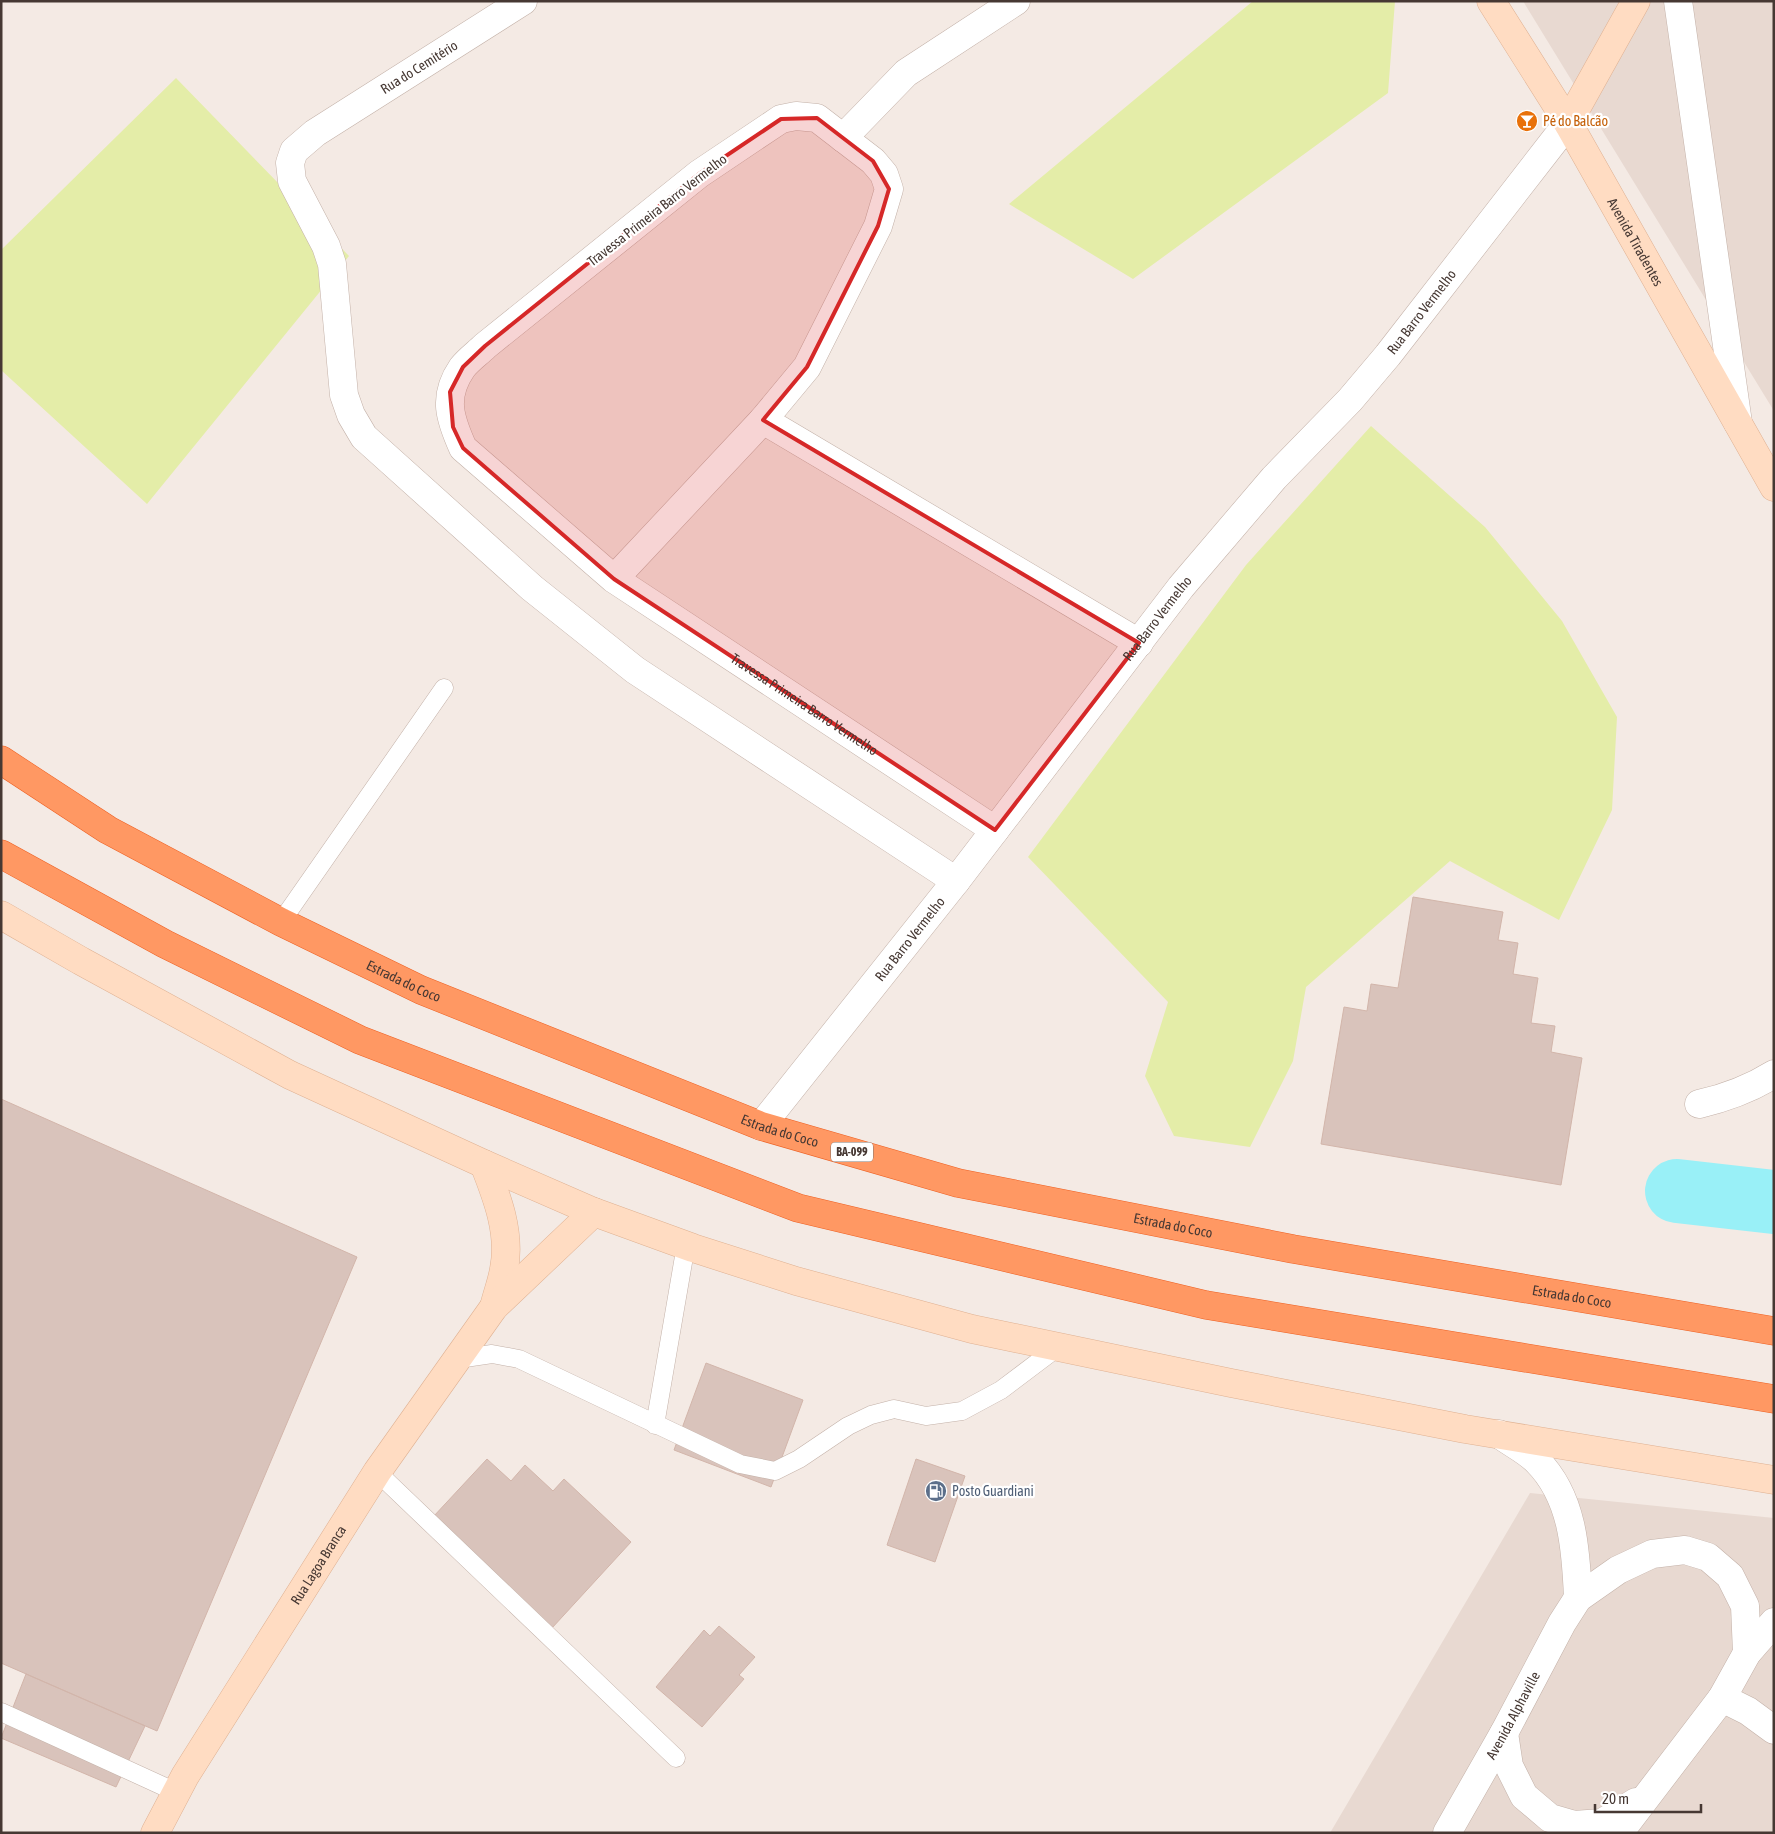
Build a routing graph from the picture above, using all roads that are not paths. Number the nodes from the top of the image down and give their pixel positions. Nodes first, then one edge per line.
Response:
1 (523, 1) edge
2 (1016, 1) edge
3 (1491, 1) edge
4 (1636, 1) edge
5 (1678, 1) edge
6 (1568, 124) junction
7 (842, 138) junction
8 (763, 420) junction
9 (1739, 427) junction
10 (1774, 487) edge
11 (614, 579) junction
12 (1139, 642) junction
13 (444, 688) dead end
14 (1, 760) edge
15 (995, 830) junction
16 (1, 854) edge
17 (956, 881) junction
18 (1, 915) edge
19 (281, 922) junction
20 (1774, 1074) edge
21 (1698, 1104) dead end
22 (761, 1126) junction
23 (484, 1164) junction
24 (594, 1212) junction
25 (686, 1245) junction
26 (494, 1306) junction
27 (1774, 1331) edge
28 (1058, 1347) junction
29 (458, 1359) junction
30 (1774, 1399) edge
31 (656, 1425) junction
32 (1499, 1434) junction
33 (377, 1472) junction
34 (1774, 1480) edge
35 (1578, 1598) junction
36 (1774, 1622) edge
37 (1747, 1653) junction
38 (1722, 1698) junction
39 (1, 1712) edge
40 (1774, 1730) edge
41 (1504, 1733) junction
42 (676, 1758) dead end
43 (176, 1792) junction
44 (1646, 1796) junction
45 (155, 1833) edge
46 (1447, 1833) edge
47 (1619, 1833) edge

1 - 17 street, Rua do Cemitério
2 - 7 street
3 - 6 street, Avenida Tiradentes
4 - 6 street
5 - 9 street
6 - 9 street, Avenida Tiradentes
6 - 12 street, Rua Barro Vermelho
7 - 8 street, Travessa Primeira Barro Vermelho
7 - 11 street, Travessa Primeira Barro Vermelho
8 - 11 street, Travessa Primeira Barro Vermelho
8 - 12 street
9 - 10 street, Avenida Tiradentes
11 - 15 street, Travessa Primeira Barro Vermelho
12 - 15 street, Rua Barro Vermelho
13 - 19 lane
14 - 19 highway, Estrada do Coco / BA-099
15 - 17 street, Rua Barro Vermelho
16 - 30 highway
17 - 22 street, Rua Barro Vermelho
18 - 23 street
19 - 22 highway, Estrada do Coco / BA-099
20 - 21 street
22 - 27 highway, Estrada do Coco / BA-099
23 - 24 street
23 - 26 street, Rua Lagoa Branca
24 - 25 street
24 - 26 street, Rua Lagoa Branca
25 - 28 street
25 - 31 lane
26 - 29 street, Rua Lagoa Branca
28 - 31 lane
28 - 32 street
29 - 31 lane
29 - 33 street, Rua Lagoa Branca
32 - 34 street
32 - 35 street
33 - 42 lane
33 - 43 street, Rua Lagoa Branca
35 - 37 street
35 - 41 street, Avenida Alphaville
36 - 37 street
37 - 38 street
38 - 40 street
38 - 44 street
39 - 43 lane
41 - 44 street
41 - 46 street, Avenida Alphaville
43 - 45 street, Rua Lagoa Branca
44 - 47 street

